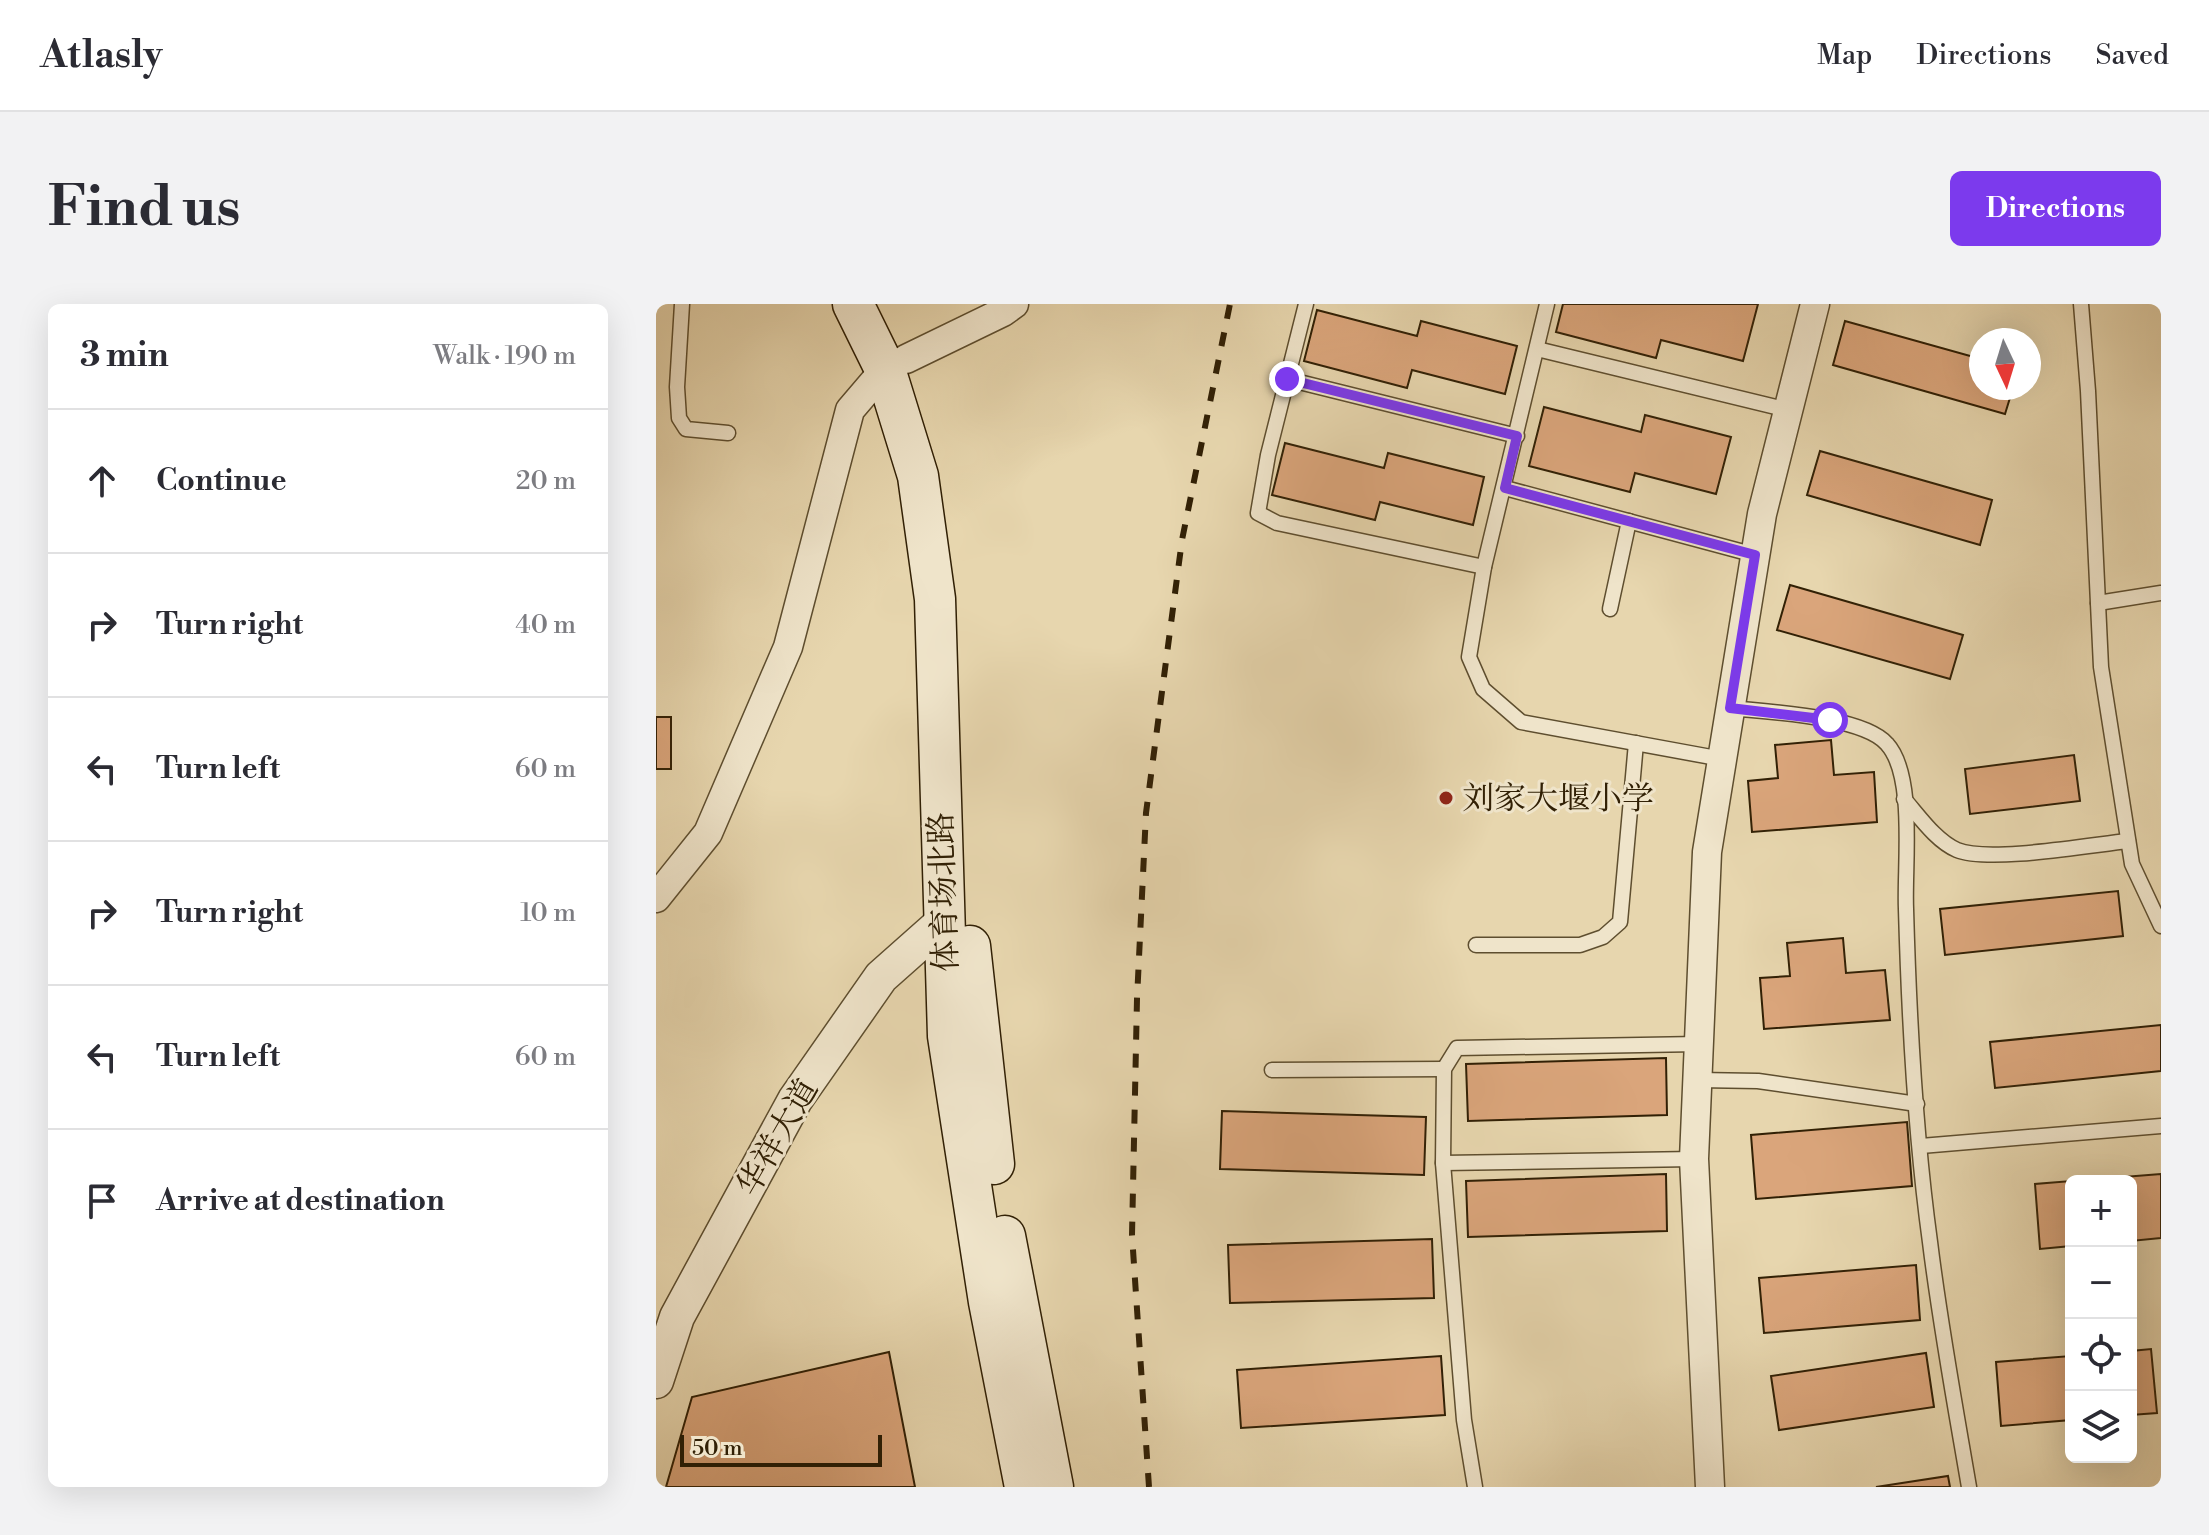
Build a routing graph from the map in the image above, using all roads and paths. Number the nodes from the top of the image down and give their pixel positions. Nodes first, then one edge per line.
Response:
1 (682, 304) edge
2 (853, 304) edge
3 (880, 304) edge
4 (1014, 304) edge
5 (1306, 304) edge
6 (1815, 304) edge
7 (2081, 304) edge
8 (1542, 305) edge
9 (1537, 349) junction
10 (895, 364) junction
11 (1287, 379) junction
12 (1788, 410) junction
13 (728, 433) dead end
14 (1517, 436) junction
15 (1505, 488) junction
16 (1629, 521) junction
17 (1755, 555) junction
18 (1484, 567) junction
19 (2161, 593) edge
20 (2098, 603) junction
21 (1610, 609) dead end
22 (1730, 708) junction
23 (1636, 743) junction
24 (1722, 759) junction
25 (1904, 799) junction
26 (2128, 841) junction
27 (656, 898) edge
28 (943, 922) junction
29 (2161, 926) edge
30 (1476, 945) dead end
31 (1699, 1044) junction
32 (1444, 1069) junction
33 (1272, 1070) dead end
34 (1698, 1080) junction
35 (1917, 1104) junction
36 (2161, 1126) edge
37 (1921, 1146) junction
38 (1694, 1159) junction
39 (1443, 1163) junction
40 (656, 1381) edge
41 (1025, 1487) edge
42 (1053, 1487) edge
43 (1475, 1487) edge
44 (1710, 1487) edge
45 (1969, 1487) edge

1 - 13 lane
2 - 10 main road, 体育场北路
3 - 10 main road, 体育场北路
4 - 10 street
5 - 11 lane
6 - 12 street
7 - 20 lane
8 - 9 lane
9 - 12 lane
9 - 14 lane
10 - 27 street
10 - 28 main road, 体育场北路
10 - 42 main road, 体育场北路
11 - 14 lane
11 - 18 lane
12 - 17 street
14 - 15 lane
15 - 16 lane
15 - 18 lane
16 - 17 lane
16 - 21 lane
17 - 22 street
18 - 23 lane
19 - 20 lane
20 - 26 lane
22 - 24 street
22 - 25 lane
23 - 24 lane
23 - 30 lane
24 - 31 street
25 - 26 lane
25 - 35 lane
26 - 29 lane
28 - 40 street, 华祥大道
28 - 41 main road, 体育场北路
31 - 32 lane
31 - 34 street
32 - 33 lane
32 - 39 lane
34 - 35 lane
34 - 38 street
35 - 37 lane
36 - 37 lane
37 - 45 lane
38 - 39 lane
38 - 44 street
39 - 43 lane

